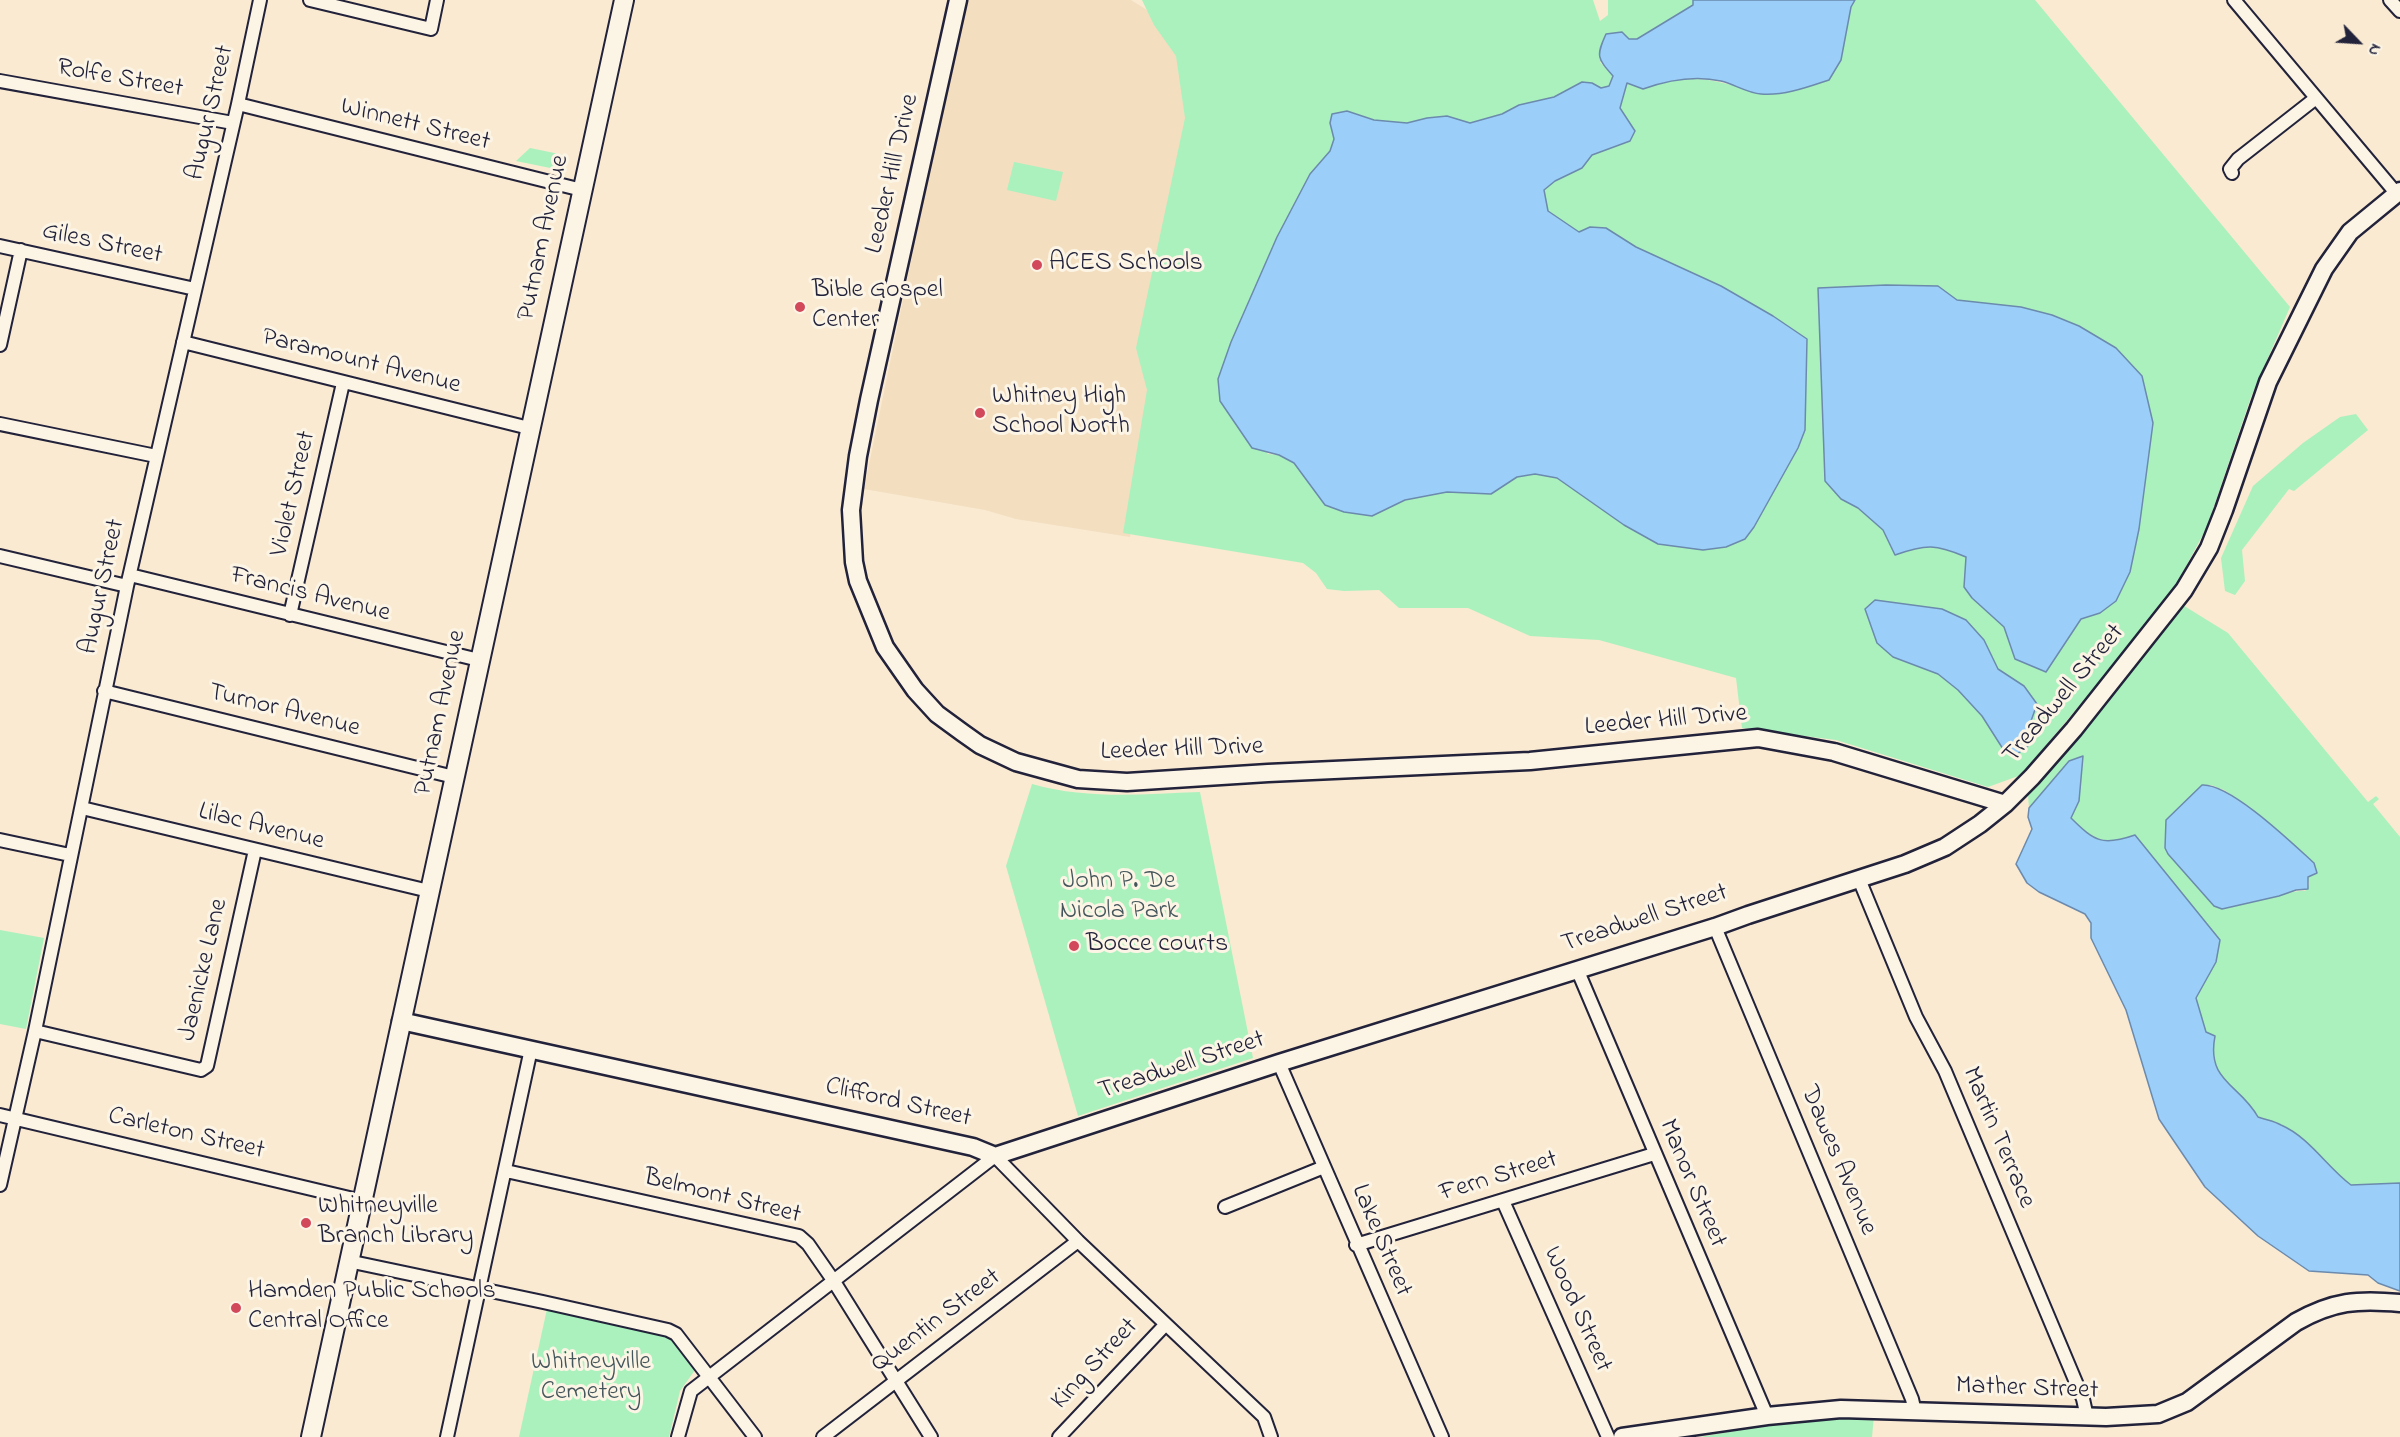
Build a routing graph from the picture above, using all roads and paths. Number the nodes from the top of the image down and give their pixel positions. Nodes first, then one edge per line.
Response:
1 (260, 0) edge
2 (310, 0) edge
3 (437, 0) edge
4 (624, 0) edge
5 (958, 0) edge
6 (2234, 0) edge
7 (2390, 0) edge
8 (2400, 11) edge
9 (0, 81) edge
10 (2316, 98) junction
11 (238, 104) junction
12 (233, 123) junction
13 (2232, 173) dead end
14 (582, 190) junction
15 (2398, 192) edge
16 (0, 246) edge
17 (21, 250) junction
18 (195, 289) junction
19 (183, 342) junction
20 (0, 345) edge
21 (343, 383) junction
22 (0, 424) edge
23 (529, 428) junction
24 (156, 456) junction
25 (0, 556) edge
26 (128, 580) junction
27 (290, 615) junction
28 (479, 660) junction
29 (104, 691) junction
30 (454, 777) junction
31 (2005, 804) junction
32 (82, 808) junction
33 (0, 840) edge
34 (255, 850) junction
35 (70, 855) junction
36 (1860, 879) junction
37 (429, 891) junction
38 (1715, 927) junction
39 (1577, 969) junction
40 (401, 1021) junction
41 (35, 1031) junction
42 (531, 1049) junction
43 (1279, 1063) junction
44 (0, 1114) edge
45 (15, 1118) junction
46 (1654, 1154) junction
47 (996, 1156) junction
48 (1324, 1167) junction
49 (506, 1171) junction
50 (0, 1185) edge
51 (362, 1201) junction
52 (1503, 1201) junction
53 (1225, 1207) dead end
54 (1078, 1241) junction
55 (1356, 1245) junction
56 (348, 1261) junction
57 (833, 1280) junction
58 (481, 1289) junction
59 (2400, 1303) edge
60 (1165, 1325) junction
61 (709, 1377) junction
62 (896, 1381) junction
63 (1915, 1412) junction
64 (1767, 1416) junction
65 (2087, 1416) junction
66 (1687, 1432) edge
67 (311, 1437) edge
68 (447, 1437) edge
69 (678, 1437) edge
70 (755, 1437) edge
71 (823, 1437) edge
72 (931, 1437) edge
73 (1059, 1437) edge
74 (1271, 1437) edge
75 (1442, 1437) edge
76 (1608, 1437) edge
77 (1622, 1437) edge

1 - 11 street, Augur Street
2 - 3 street
4 - 14 main road, Putnam Avenue
5 - 31 street, Leeder Hill Drive
6 - 10 street
7 - 8 street
9 - 12 street, Rolfe Street
10 - 13 street
10 - 15 street
11 - 12 street, Augur Street
11 - 14 street, Winnett Street
12 - 18 street, Augur Street
14 - 23 main road, Putnam Avenue
15 - 31 street, Treadwell Street
16 - 17 street, Giles Street
17 - 18 street, Giles Street
17 - 20 street
18 - 19 street, Augur Street
19 - 21 street, Paramount Avenue
19 - 24 street, Augur Street
21 - 23 street, Paramount Avenue
21 - 27 street, Violet Street
22 - 24 street
23 - 28 main road, Putnam Avenue
24 - 26 street, Augur Street
25 - 26 street, Francis Avenue
26 - 27 street, Francis Avenue
26 - 29 street, Augur Street
27 - 28 street, Francis Avenue
28 - 30 main road, Putnam Avenue
29 - 30 street, Turnor Avenue
29 - 32 street, Augur Street
30 - 37 main road, Putnam Avenue
31 - 36 street, Treadwell Street
32 - 34 street, Lilac Avenue
32 - 35 street, Augur Street
33 - 35 street
34 - 37 street, Lilac Avenue
34 - 41 street, Jaenicke Lane
35 - 41 street, Augur Street
36 - 38 street, Treadwell Street
36 - 65 street, Martin Terrace
37 - 40 main road, Putnam Avenue
38 - 39 street, Treadwell Street
38 - 63 street, Dawes Avenue
39 - 43 street, Treadwell Street
39 - 46 street, Manor Street
40 - 42 street, Clifford Street
40 - 51 main road, Putnam Avenue
41 - 45 street, Augur Street
42 - 47 street, Clifford Street
42 - 49 street
43 - 47 street, Treadwell Street
43 - 48 street, Lake Street
44 - 45 street, Carleton Street
45 - 50 street, Augur Street
45 - 51 street, Carleton Street
46 - 52 street, Fern Street
46 - 64 street, Manor Street
47 - 54 street, Clifford Street
47 - 57 street, Treadwell Street
48 - 53 street
48 - 55 street, Lake Street
49 - 57 street, Belmont Street
49 - 58 street
51 - 56 main road, Putnam Avenue
52 - 55 street, Fern Street
52 - 76 street, Wood Street
54 - 60 street, Clifford Street
54 - 62 street, Quentin Street
55 - 75 street, Lake Street
56 - 58 street
56 - 67 main road, Putnam Avenue
57 - 61 street, Treadwell Street
57 - 62 street, Belmont Street
58 - 61 street
58 - 68 street
59 - 65 street, Mather Street
60 - 73 street, King Street
60 - 74 street, Clifford Street
61 - 69 street, Treadwell Street
61 - 70 street
62 - 71 street, Quentin Street
62 - 72 street, Belmont Street
63 - 64 street, Mather Street
63 - 65 street, Mather Street
64 - 66 street, Mather Street
66 - 77 street, Mather Street

